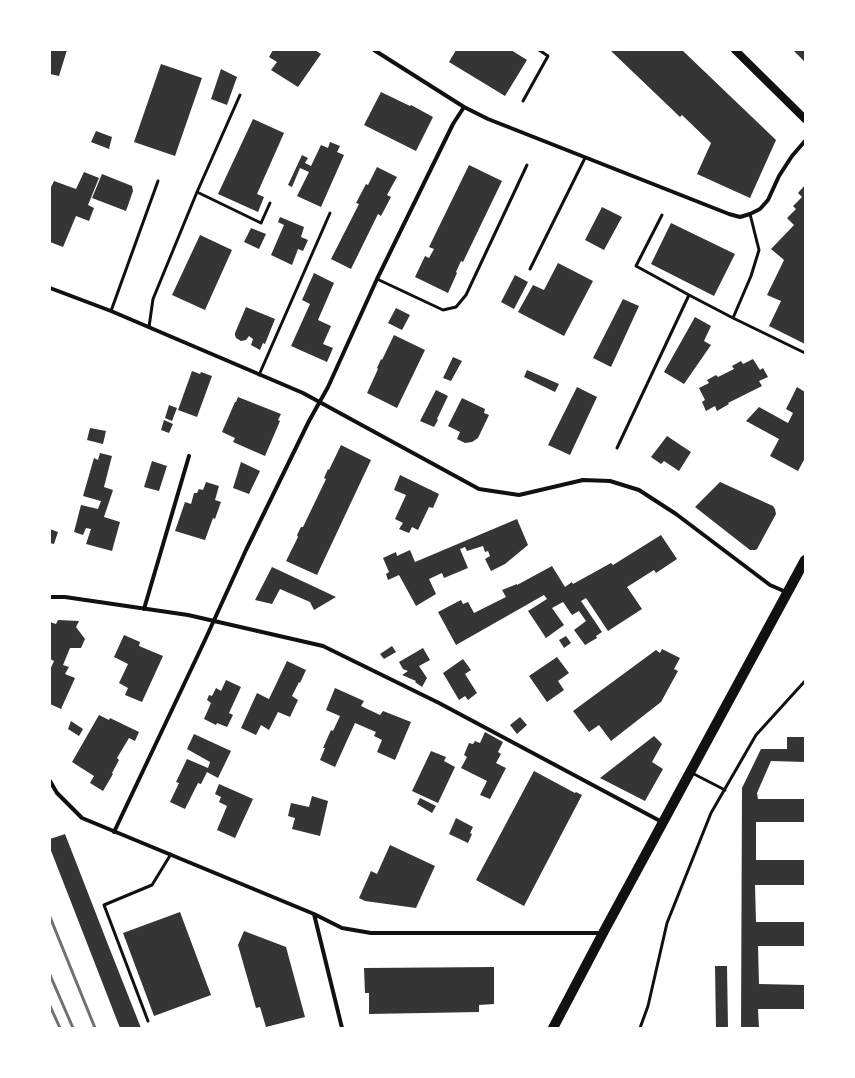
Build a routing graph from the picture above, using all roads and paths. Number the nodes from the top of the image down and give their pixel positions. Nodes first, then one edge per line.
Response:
1 (374, 50) edge
2 (539, 50) edge
3 (735, 50) edge
4 (240, 95) dead end
5 (523, 101) dead end
6 (464, 107) junction
7 (805, 119) edge
8 (805, 141) edge
9 (585, 158) junction
10 (526, 165) dead end
11 (158, 181) dead end
12 (197, 192) junction
13 (270, 203) dead end
14 (330, 212) dead end
15 (662, 214) dead end
16 (750, 214) junction
17 (530, 269) dead end
18 (377, 279) junction
19 (50, 288) edge
20 (689, 295) junction
21 (111, 311) junction
22 (733, 318) junction
23 (149, 327) junction
24 (805, 353) edge
25 (259, 375) junction
26 (319, 402) junction
27 (617, 448) dead end
28 (189, 456) dead end
29 (805, 560) edge
30 (787, 593) junction
31 (50, 597) edge
32 (144, 609) junction
33 (214, 620) junction
34 (805, 681) edge
35 (690, 772) junction
36 (50, 781) edge
37 (725, 790) junction
38 (663, 823) junction
39 (114, 832) junction
40 (171, 854) junction
41 (314, 914) junction
42 (603, 933) junction
43 (148, 1021) dead end
44 (342, 1028) edge
45 (553, 1028) edge
46 (640, 1028) edge

1 - 6 street
2 - 5 lane
3 - 7 main road
4 - 12 lane
6 - 9 street
6 - 18 street
8 - 16 street
9 - 16 street
9 - 17 lane
10 - 18 lane
11 - 21 lane
12 - 13 lane
12 - 23 lane
14 - 25 lane
15 - 20 lane
16 - 22 lane
18 - 26 street
19 - 21 street
20 - 22 lane
20 - 27 lane
21 - 23 street
22 - 24 lane
23 - 25 street
25 - 26 street
26 - 30 street
26 - 33 street
28 - 32 street
29 - 30 main road
30 - 35 main road
31 - 32 street
32 - 33 street
33 - 38 street
33 - 39 street
34 - 37 lane
35 - 37 lane
35 - 38 main road
36 - 39 street
37 - 46 lane
38 - 42 main road
39 - 40 street
40 - 41 street
40 - 43 lane
41 - 42 street
41 - 44 street
42 - 45 main road

